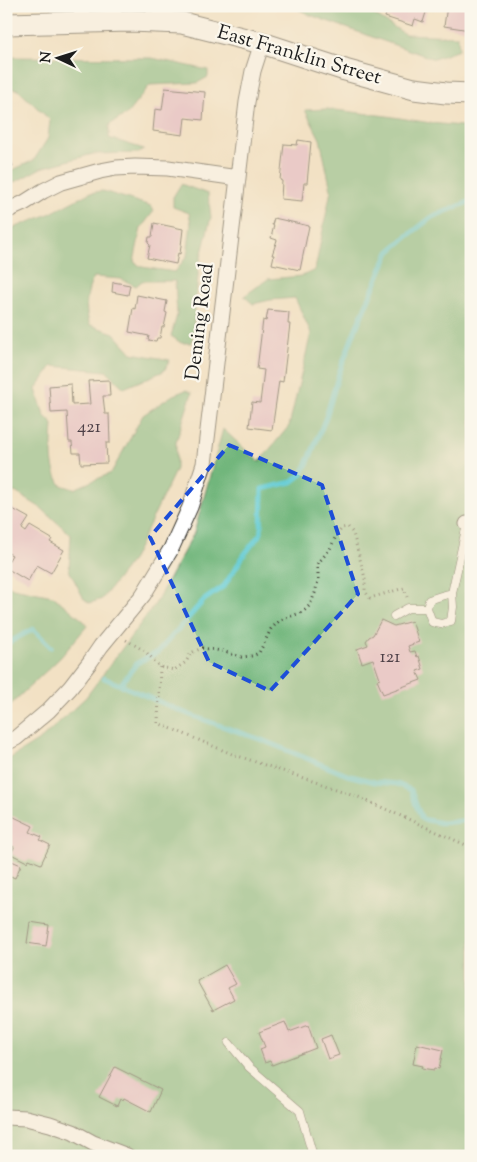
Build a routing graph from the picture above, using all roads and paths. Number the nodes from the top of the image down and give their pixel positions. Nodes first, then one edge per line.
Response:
1 (6, 24) edge
2 (262, 43) junction
3 (471, 94) edge
4 (238, 178) junction
5 (6, 211) edge
6 (469, 525) edge
7 (452, 593) junction
8 (408, 608) junction
9 (426, 608) junction
10 (394, 616) dead end
11 (116, 628) junction
12 (160, 667) junction
13 (6, 743) edge
14 (471, 849) edge
15 (229, 1043) dead end
16 (6, 1117) edge
17 (127, 1156) edge
18 (313, 1156) edge

1 - 2 main road, East Franklin Street
2 - 3 main road, East Franklin Street
2 - 4 street, Deming Road
4 - 5 street
4 - 11 street, Deming Road
6 - 7 lane
7 - 9 lane
7 - 9 lane
8 - 9 lane
8 - 10 lane
8 - 12 path
11 - 12 path
11 - 13 street, Deming Road
12 - 14 path
15 - 18 lane
16 - 17 street

